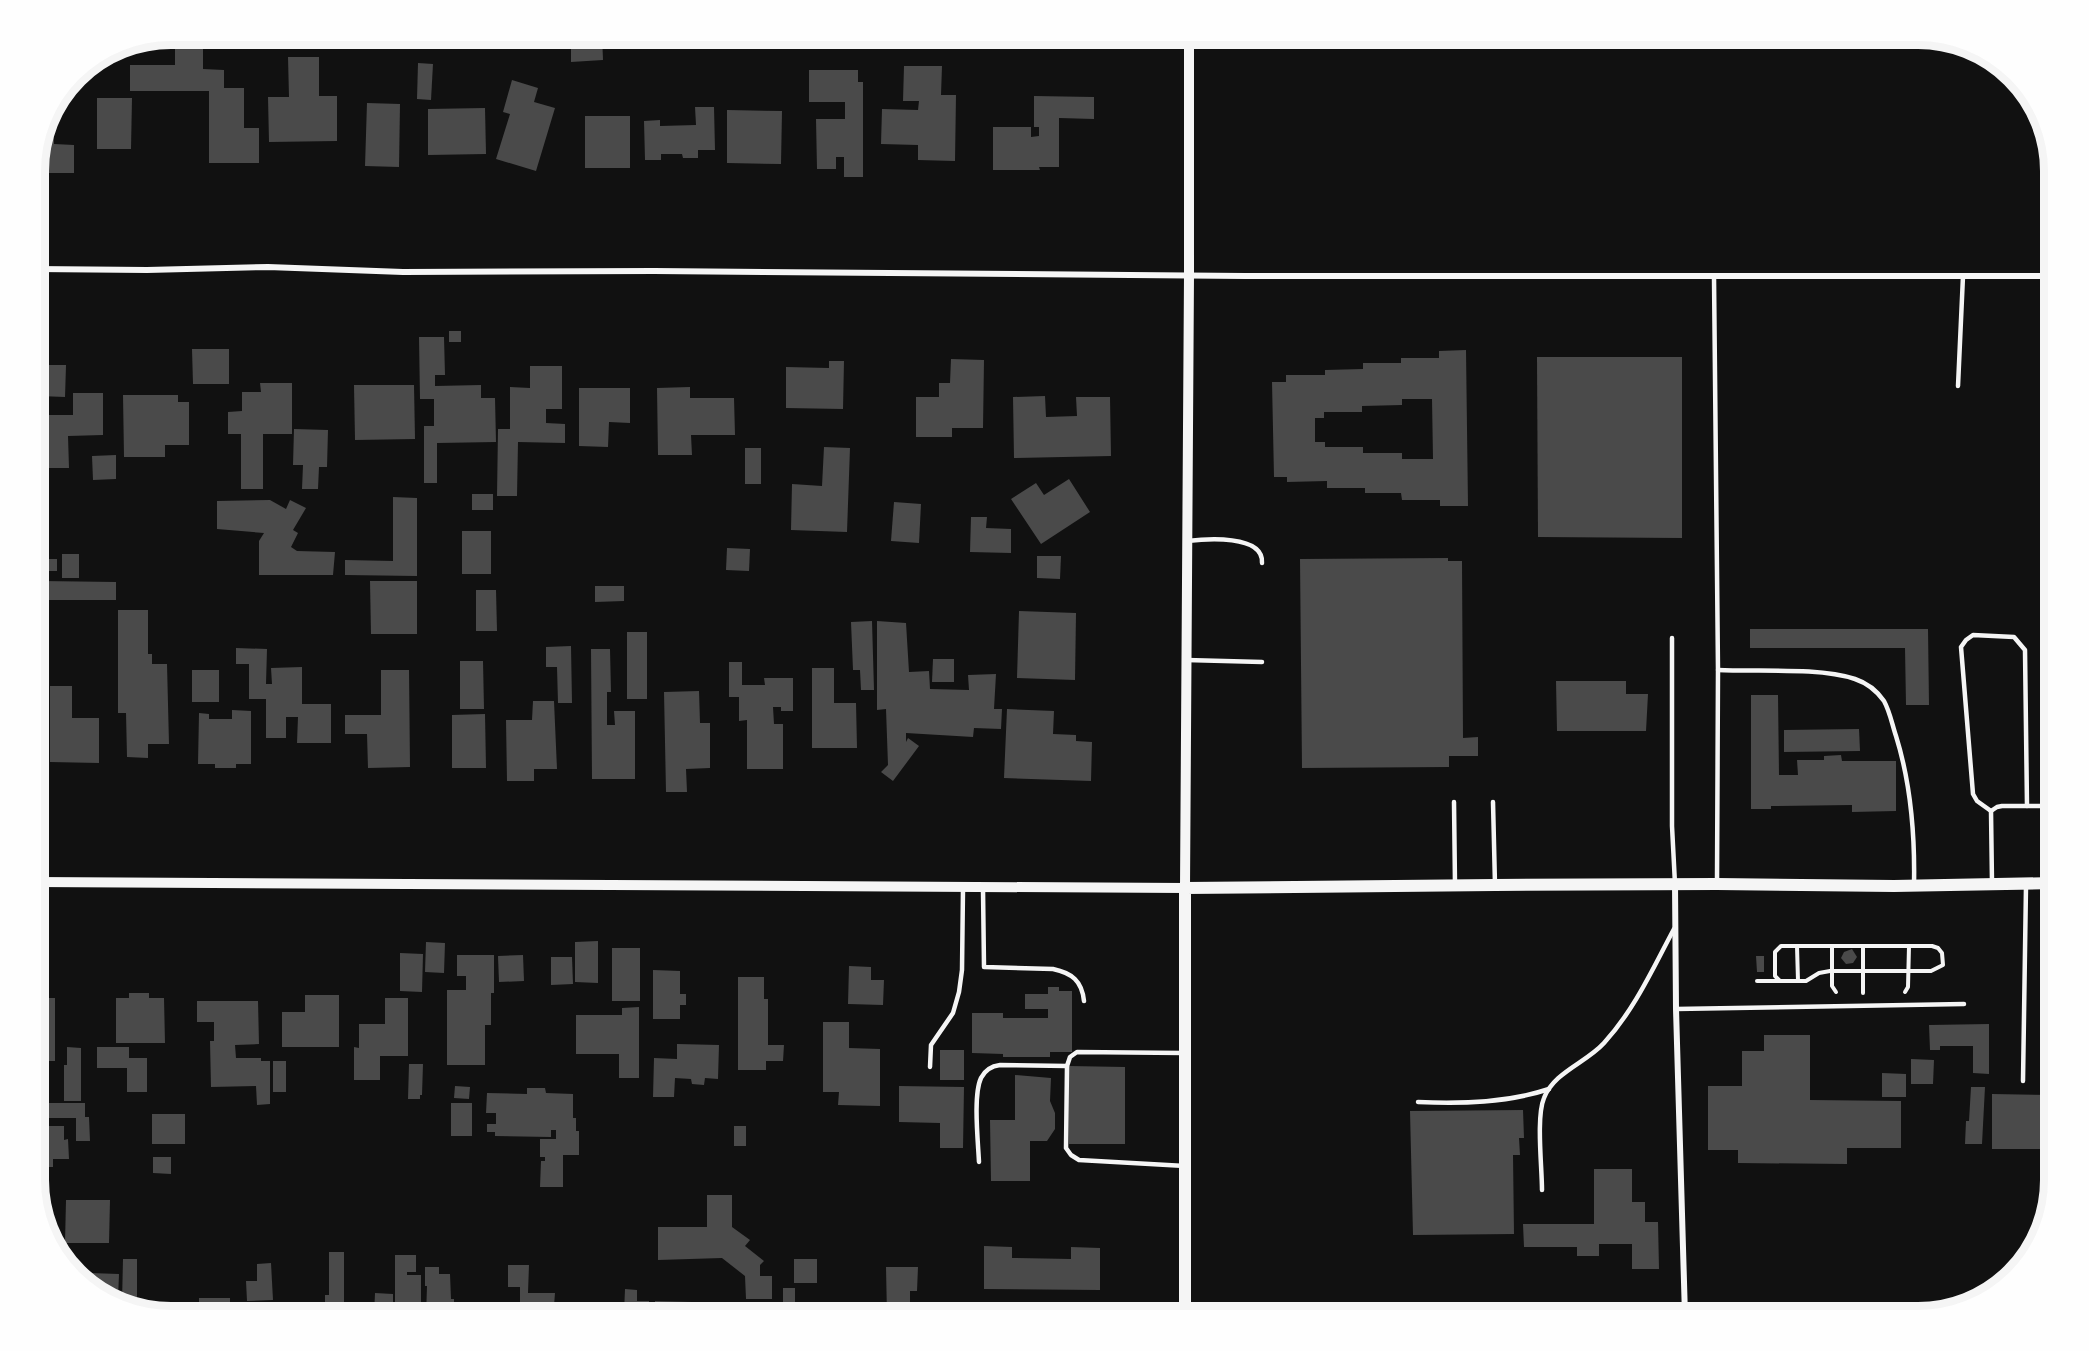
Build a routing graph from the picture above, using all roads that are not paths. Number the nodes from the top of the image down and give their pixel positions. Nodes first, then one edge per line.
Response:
1 (1189, 45) edge
2 (45, 269) edge
3 (1189, 275) junction
4 (1963, 276) junction
5 (2044, 276) edge
6 (1714, 277) junction
7 (1958, 386) dead end
8 (1188, 540) junction
9 (1262, 563) dead end
10 (1672, 638) dead end
11 (1186, 660) junction
12 (1262, 662) dead end
13 (1718, 670) junction
14 (1454, 802) dead end
15 (1493, 802) dead end
16 (2027, 806) junction
17 (2044, 806) edge
18 (1991, 812) junction
19 (45, 882) edge
20 (2026, 883) junction
21 (2044, 883) edge
22 (1675, 884) junction
23 (1717, 884) junction
24 (1992, 884) junction
25 (1455, 885) junction
26 (1495, 885) junction
27 (1914, 885) junction
28 (963, 886) junction
29 (983, 886) junction
30 (1185, 888) junction
31 (1676, 927) junction
32 (1084, 1000) dead end
33 (1964, 1004) dead end
34 (1676, 1009) junction
35 (1185, 1053) junction
36 (1067, 1066) junction
37 (930, 1067) dead end
38 (2024, 1081) dead end
39 (1549, 1089) junction
40 (1418, 1102) dead end
41 (979, 1162) dead end
42 (1185, 1166) junction
43 (1542, 1190) dead end
44 (1185, 1306) edge
45 (1684, 1306) edge

1 - 3 street
2 - 3 street
3 - 6 street
3 - 8 street
4 - 5 street
4 - 6 street
4 - 7 lane
6 - 13 lane
8 - 9 lane
8 - 11 street
10 - 22 lane
11 - 12 lane
11 - 30 street
13 - 23 lane
13 - 27 lane
14 - 25 lane
15 - 26 lane
16 - 17 lane
16 - 18 lane
16 - 18 lane
18 - 24 lane
19 - 28 street
20 - 21 main road
20 - 24 main road
20 - 38 lane
22 - 23 main road
22 - 26 main road
22 - 31 street
23 - 27 main road
24 - 27 main road
25 - 26 main road
25 - 30 main road
28 - 29 street
28 - 37 lane
29 - 30 street
29 - 32 lane
30 - 35 main road
31 - 34 street
31 - 39 lane
33 - 34 lane
34 - 45 street
35 - 36 lane
35 - 42 main road
36 - 41 lane
36 - 42 lane
39 - 40 lane
39 - 43 lane
42 - 44 main road

